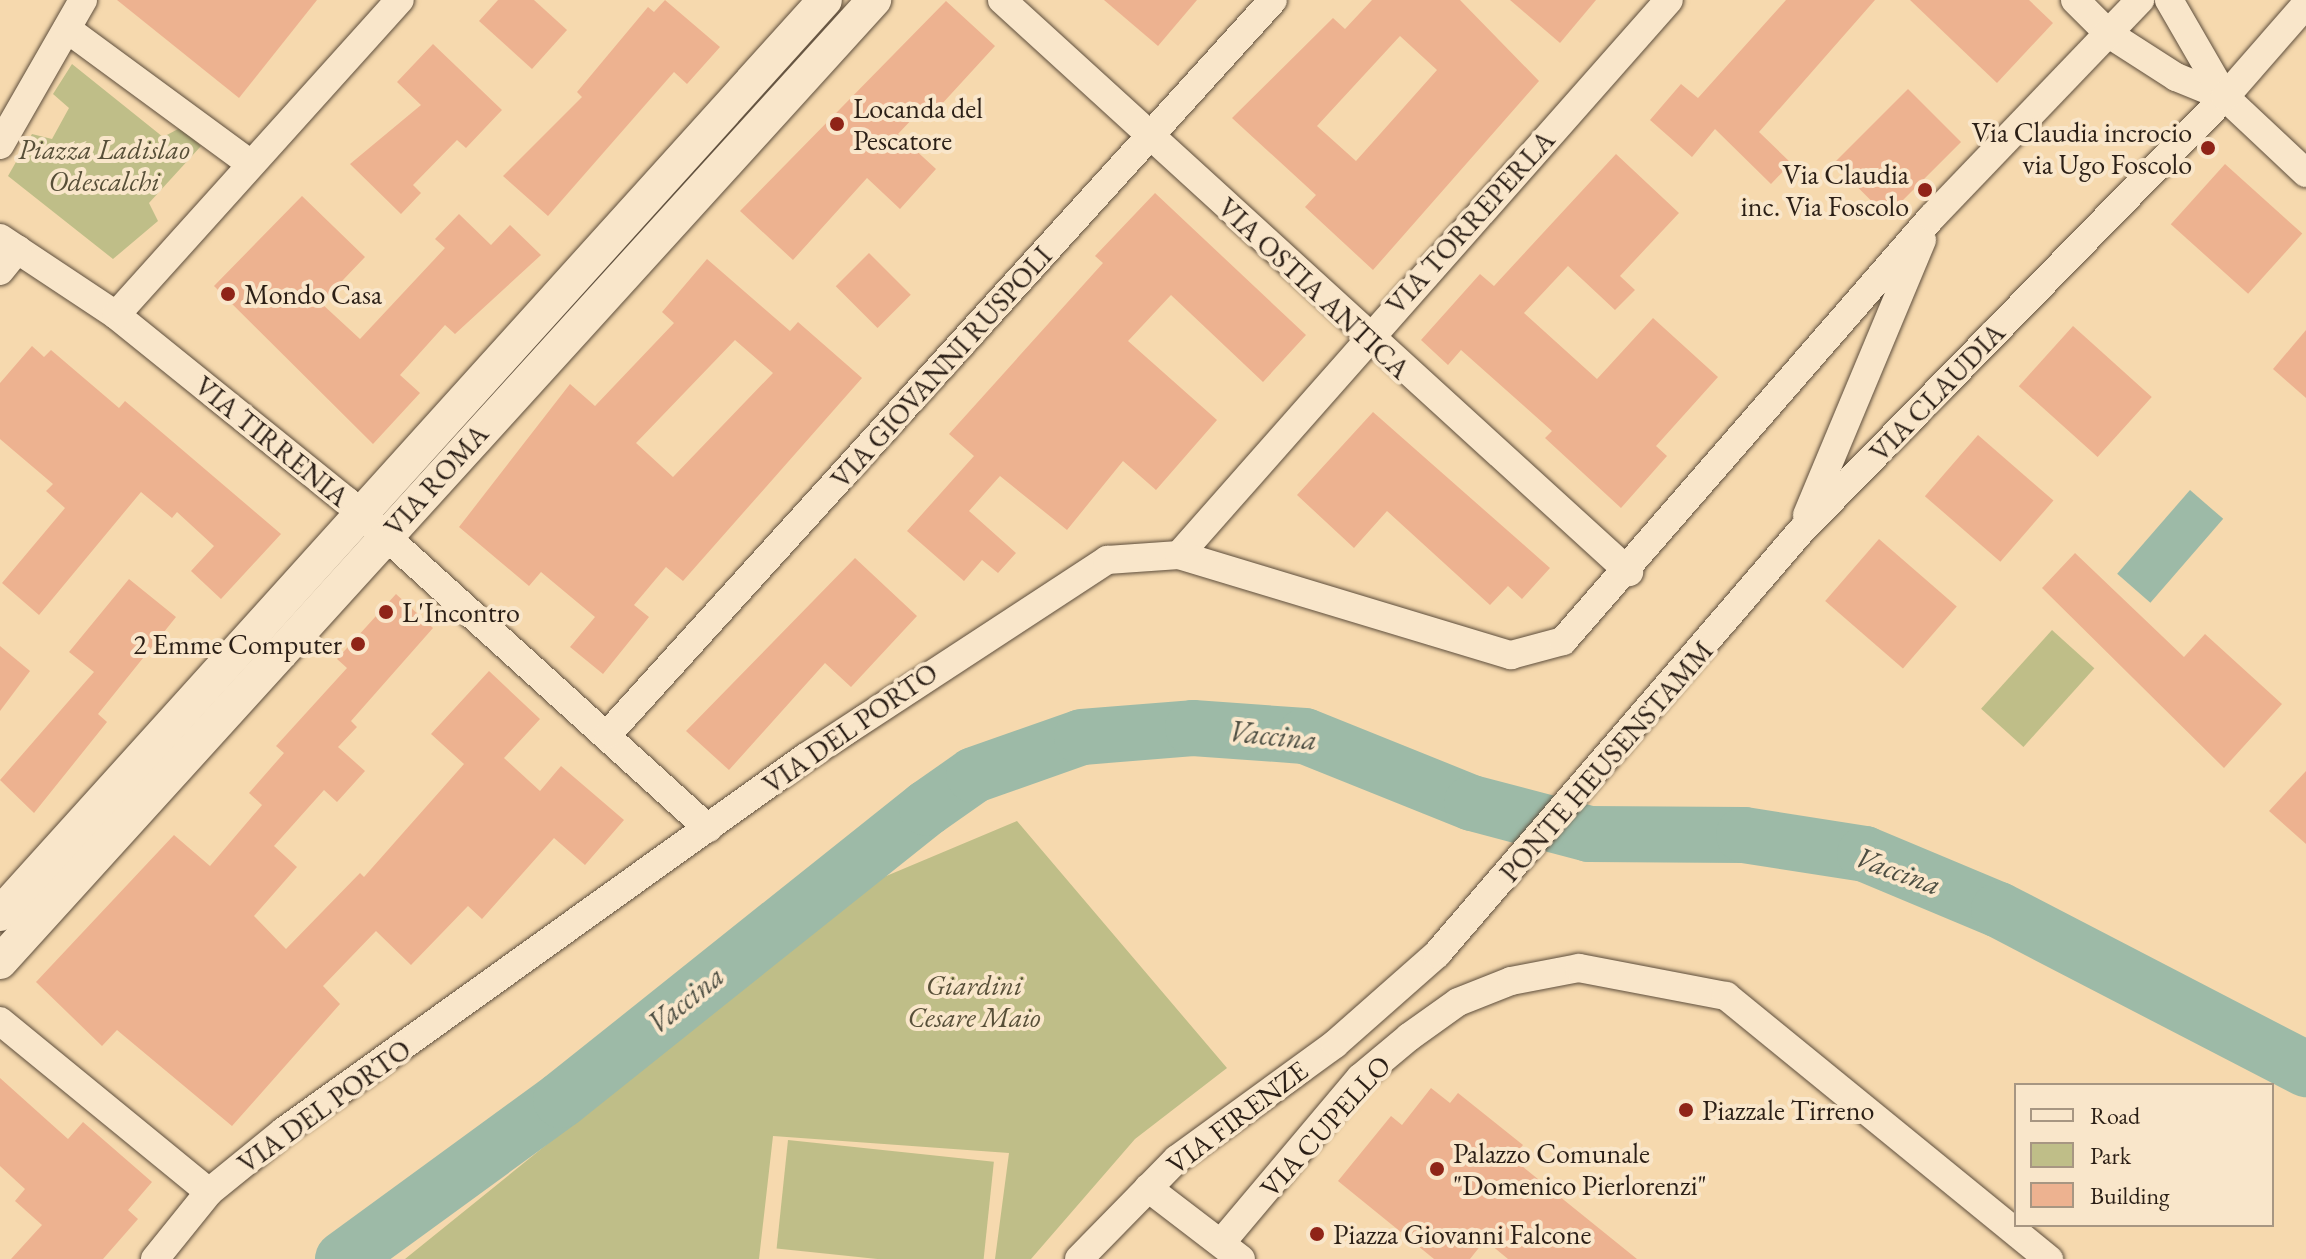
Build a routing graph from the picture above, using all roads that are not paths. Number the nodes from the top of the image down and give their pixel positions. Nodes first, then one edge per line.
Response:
1 (83, 0) edge
2 (400, 0) edge
3 (825, 0) edge
4 (874, 0) edge
5 (1002, 0) edge
6 (1273, 0) edge
7 (1669, 0) edge
8 (2075, 0) edge
9 (2140, 0) edge
10 (2169, 0) edge
11 (2306, 4) edge
12 (67, 29) junction
13 (2109, 34) junction
14 (2225, 97) junction
15 (1150, 136) junction
16 (0, 145) edge
17 (251, 164) junction
18 (2306, 173) edge
19 (1932, 217) junction
20 (9, 244) edge
21 (0, 271) edge
22 (116, 315) junction
23 (1366, 337) junction
24 (360, 513) junction
25 (1801, 531) junction
26 (384, 538) junction
27 (1179, 555) junction
28 (1629, 572) junction
29 (608, 734) junction
30 (708, 828) junction
31 (0, 914) edge
32 (0, 962) edge
33 (1405, 986) joint
34 (0, 1021) edge
35 (1148, 1188) junction
36 (209, 1192) junction
37 (1231, 1251) edge
38 (155, 1259) edge
39 (1079, 1259) edge
40 (2049, 1259) edge

1 - 12 street
2 - 17 street
3 - 24 street, VIA ROMA
4 - 26 street, VIA ROMA
5 - 15 street, VIA OSTIA ANTICA
6 - 15 street, VIA GIOVANNI RUSPOLI
7 - 23 street, VIA TORREPERLA
8 - 13 street
9 - 13 street, VIA CLAUDIA
10 - 14 street
11 - 14 street, VIA CLAUDIA
12 - 16 street
12 - 17 street
13 - 14 street
13 - 19 street, VIA CLAUDIA
14 - 18 street
14 - 25 street, VIA CLAUDIA
15 - 23 street, VIA OSTIA ANTICA
15 - 29 street, VIA GIOVANNI RUSPOLI
17 - 22 street
19 - 25 street, VIA CLAUDIA
19 - 28 street, VIA CLAUDIA
20 - 21 street
20 - 22 street
22 - 24 street, VIA TIRRENIA
23 - 27 street, VIA TORREPERLA
23 - 28 street, VIA OSTIA ANTICA
24 - 26 street, VIA TIRRENIA
24 - 31 street, VIA ROMA
25 - 33 street, PONTE HEUSENSTAMM
26 - 29 street, VIA TIRRENIA
26 - 32 street, VIA ROMA
27 - 28 street, VIA DEL PORTO
27 - 30 street, VIA DEL PORTO
29 - 30 street, VIA TIRRENIA
30 - 36 street, VIA DEL PORTO
33 - 35 street, VIA FIRENZE
34 - 36 street
35 - 37 street
35 - 39 street, VIA FIRENZE
36 - 38 street, VIA DEL PORTO
37 - 40 street, VIA CUPELLO

